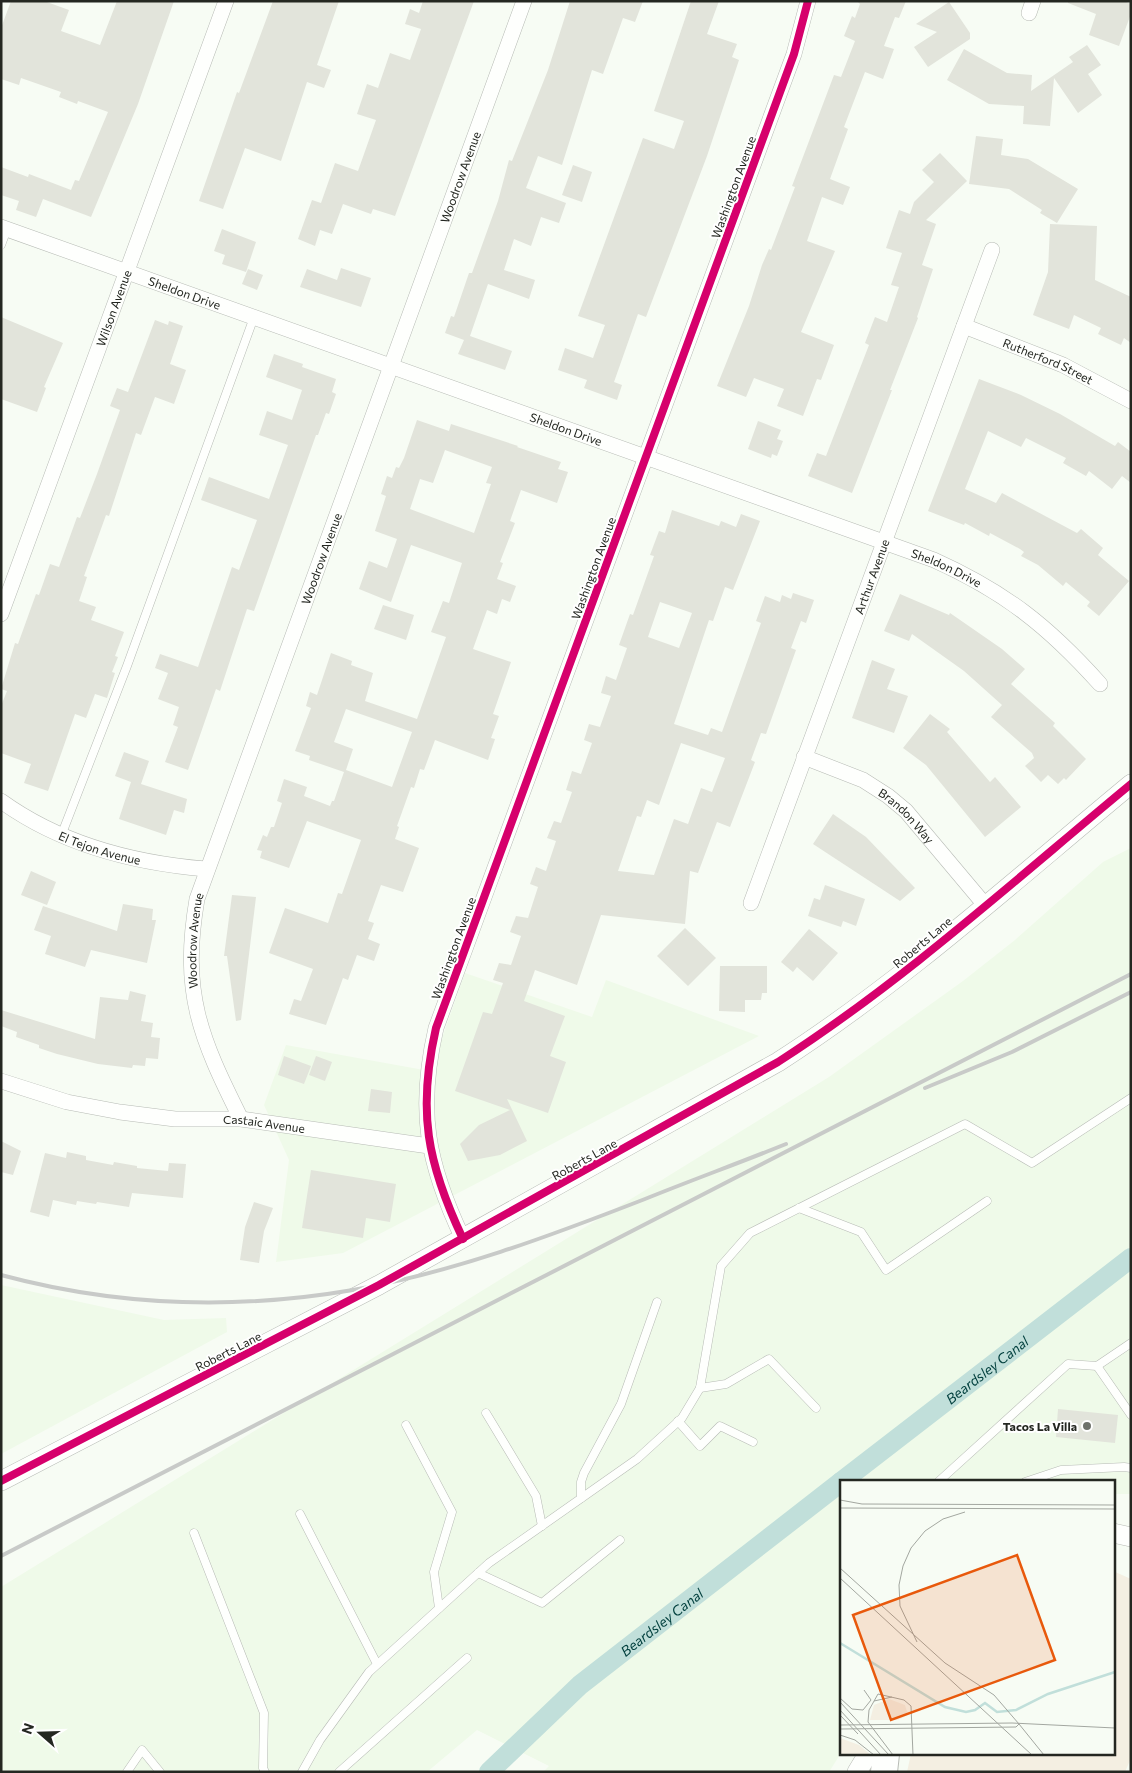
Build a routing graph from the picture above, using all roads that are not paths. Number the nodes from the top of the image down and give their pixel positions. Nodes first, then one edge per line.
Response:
1 (226, 1) edge
2 (524, 1) edge
3 (808, 1) edge
4 (4, 228) edge
5 (1, 245) edge
6 (992, 250) dead end
7 (128, 271) junction
8 (254, 316) junction
9 (964, 326) junction
10 (392, 366) junction
11 (1131, 401) edge
12 (646, 456) junction
13 (884, 542) junction
14 (6, 584) edge
15 (1, 614) edge
16 (1100, 684) dead end
17 (804, 757) junction
18 (1131, 784) edge
19 (1, 802) edge
20 (61, 836) junction
21 (206, 869) junction
22 (751, 903) dead end
23 (985, 905) junction
24 (1, 1081) edge
25 (1131, 1098) edge
26 (241, 1120) junction
27 (429, 1146) junction
28 (987, 1201) dead end
29 (800, 1208) junction
30 (463, 1239) junction
31 (657, 1302) dead end
32 (1131, 1343) edge
33 (1098, 1366) junction
34 (700, 1388) junction
35 (816, 1408) dead end
36 (486, 1413) dead end
37 (1131, 1415) edge
38 (678, 1421) junction
39 (406, 1425) dead end
40 (752, 1442) dead end
41 (1129, 1466) edge
42 (940, 1480) edge
43 (1031, 1480) edge
44 (1, 1481) edge
45 (581, 1498) junction
46 (300, 1514) dead end
47 (542, 1526) junction
48 (194, 1533) dead end
49 (1114, 1533) edge
50 (1131, 1538) edge
51 (620, 1540) dead end
52 (478, 1573) junction
53 (439, 1608) junction
54 (467, 1658) dead end
55 (377, 1664) junction
56 (867, 1756) edge
57 (886, 1756) edge
58 (128, 1772) edge
59 (160, 1772) edge
60 (264, 1772) edge
61 (302, 1772) edge
62 (339, 1772) edge
63 (857, 1772) edge
64 (884, 1772) edge

1 - 7 street, Wilson Avenue
2 - 10 street, Woodrow Avenue
3 - 12 street, Washington Avenue
4 - 5 lane
4 - 7 street, Sheldon Drive
6 - 9 street, Arthur Avenue
7 - 8 street, Sheldon Drive
7 - 14 street, Wilson Avenue
8 - 10 street, Sheldon Drive
8 - 20 lane
9 - 11 street, Rutherford Street
9 - 13 street, Arthur Avenue
10 - 12 street, Sheldon Drive
10 - 21 street, Woodrow Avenue
12 - 13 street, Sheldon Drive
12 - 27 street, Washington Avenue
13 - 16 street, Sheldon Drive
13 - 17 street, Arthur Avenue
14 - 15 street, Wilson Avenue
17 - 22 street, Arthur Avenue
17 - 23 street, Brandon Way
18 - 23 street, Roberts Lane
19 - 20 street, El Tejon Avenue
20 - 21 street, El Tejon Avenue
21 - 26 street, Woodrow Avenue
23 - 30 street, Roberts Lane
24 - 26 street, Castaic Avenue
25 - 29 lane
26 - 27 street, Castaic Avenue
27 - 30 street
28 - 29 lane
29 - 34 lane
30 - 44 street, Roberts Lane
31 - 45 lane
32 - 33 lane
33 - 37 lane
33 - 42 lane
34 - 35 lane
34 - 38 lane
36 - 47 lane
38 - 40 lane
38 - 45 lane
39 - 53 lane
41 - 43 lane
45 - 47 lane
46 - 55 lane
47 - 52 lane
48 - 60 lane
49 - 50 street
51 - 52 lane
52 - 53 lane
53 - 55 lane
54 - 62 lane
55 - 61 lane
56 - 63 street
57 - 64 highway
58 - 59 lane

